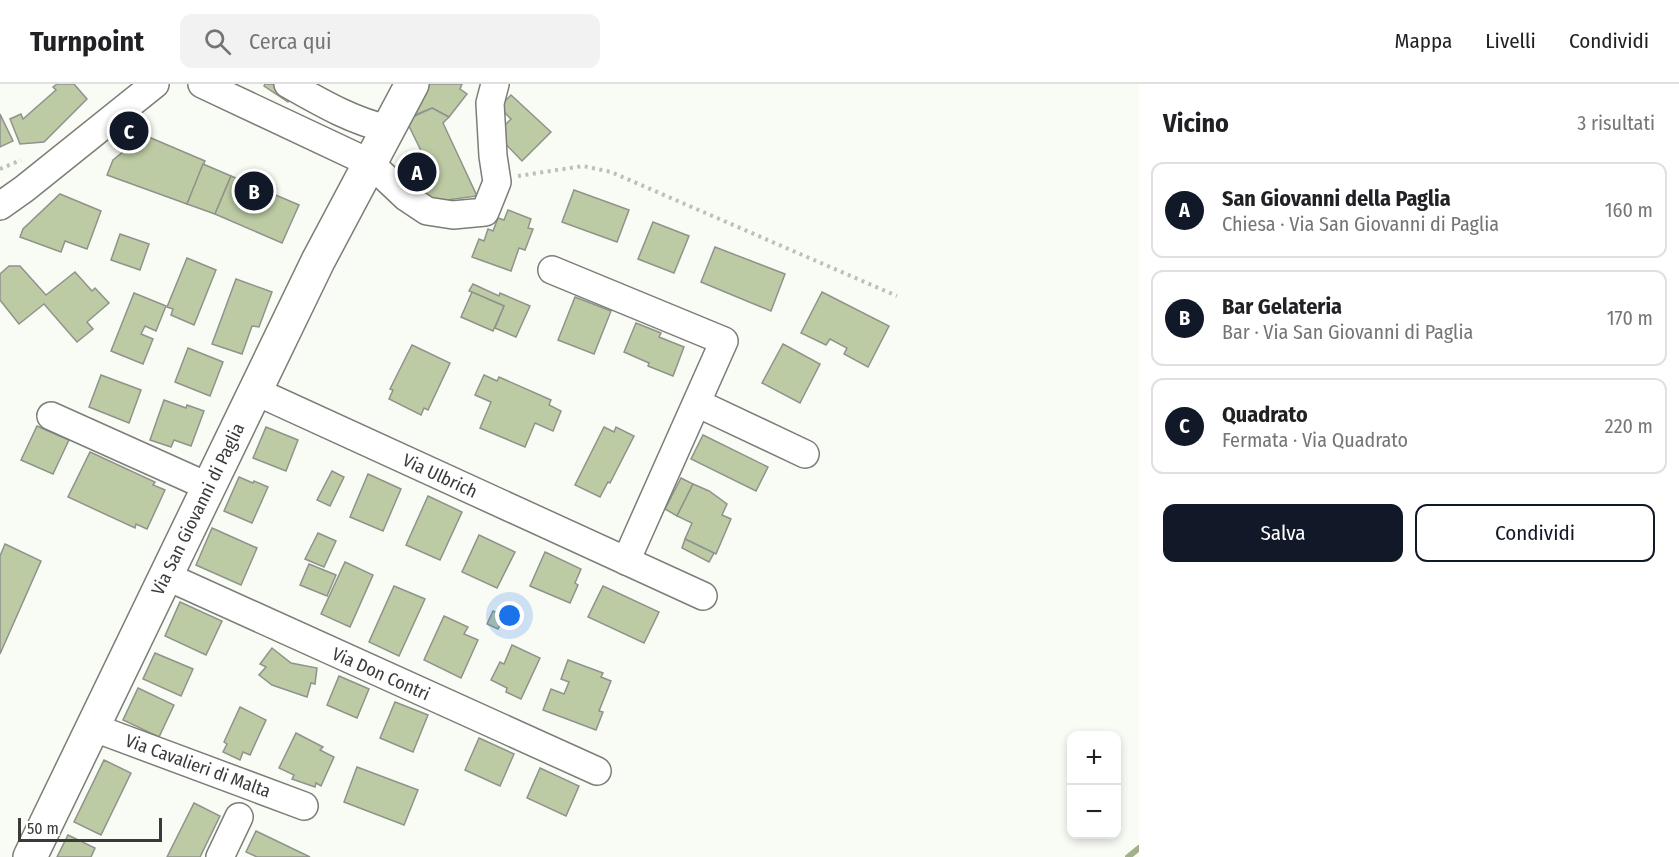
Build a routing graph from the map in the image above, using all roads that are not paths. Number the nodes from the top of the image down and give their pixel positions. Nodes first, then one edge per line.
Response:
1 (155, 84) edge
2 (202, 84) edge
3 (288, 84) edge
4 (395, 84) edge
5 (412, 84) edge
6 (495, 84) edge
7 (244, 93) edge
8 (388, 129) junction
9 (370, 162) junction
10 (0, 206) edge
11 (552, 270) dead end
12 (255, 391) junction
13 (697, 403) junction
14 (51, 416) dead end
15 (805, 454) dead end
16 (209, 487) junction
17 (626, 561) junction
18 (166, 576) junction
19 (703, 596) dead end
20 (92, 727) junction
21 (597, 771) dead end
22 (304, 806) dead end
23 (239, 817) dead end
24 (30, 857) edge
25 (220, 857) edge

1 - 10 street
2 - 7 street
3 - 8 street
4 - 8 main road
5 - 8 main road, Via San Giovanni di Paglia
6 - 9 street
7 - 9 street
8 - 9 main road, Via San Giovanni di Paglia
9 - 12 main road, Via San Giovanni di Paglia
11 - 13 street
12 - 16 main road, Via San Giovanni di Paglia
12 - 17 street, Via Ulbrich
13 - 15 street
13 - 17 street
14 - 16 street
16 - 18 main road, Via San Giovanni di Paglia
17 - 19 street, Via Ulbrich
18 - 20 main road, Via San Giovanni di Paglia
18 - 21 street, Via Don Contri
20 - 22 street, Via Cavalieri di Malta
20 - 24 main road, Via San Giovanni di Paglia
23 - 25 street

